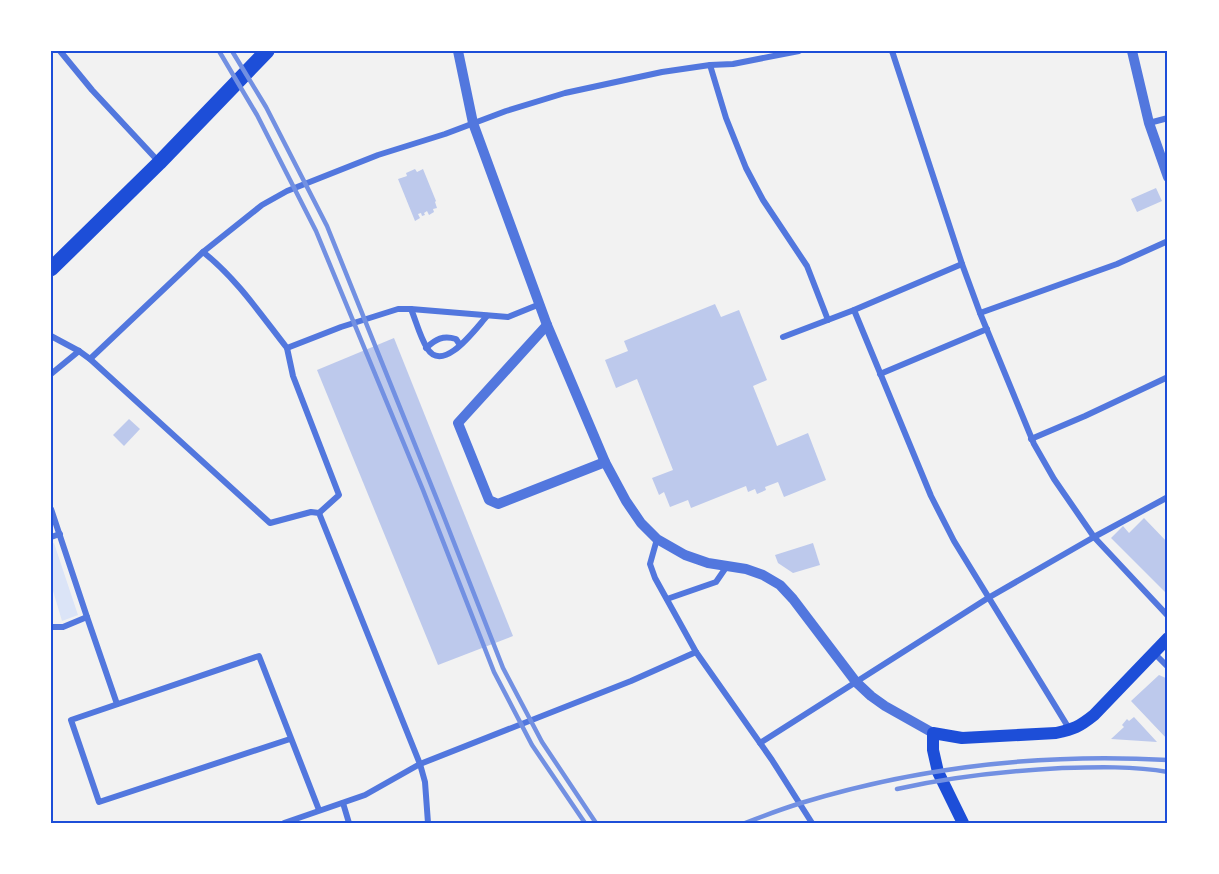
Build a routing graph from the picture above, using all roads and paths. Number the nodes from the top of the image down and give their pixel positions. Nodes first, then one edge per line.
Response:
1 (60, 51) edge
2 (267, 51) edge
3 (458, 51) edge
4 (799, 51) edge
5 (892, 51) edge
6 (1132, 51) edge
7 (710, 65) junction
8 (1168, 118) edge
9 (472, 123) junction
10 (1149, 123) junction
11 (159, 163) junction
12 (1168, 177) edge
13 (1168, 241) edge
14 (203, 252) junction
15 (962, 264) junction
16 (51, 269) edge
17 (540, 304) junction
18 (411, 309) junction
19 (854, 310) junction
20 (980, 313) junction
21 (487, 316) junction
22 (828, 320) junction
23 (548, 326) junction
24 (987, 329) junction
25 (51, 336) edge
26 (783, 337) dead end
27 (460, 345) junction
28 (287, 348) junction
29 (426, 348) junction
30 (80, 351) junction
31 (90, 359) junction
32 (51, 374) edge
33 (880, 374) junction
34 (1168, 377) edge
35 (1031, 439) junction
36 (604, 462) junction
37 (1168, 498) edge
38 (51, 509) edge
39 (319, 513) junction
40 (60, 534) junction
41 (51, 537) edge
42 (1094, 537) junction
43 (657, 538) junction
44 (728, 566) junction
45 (988, 598) junction
46 (667, 599) junction
47 (1168, 616) edge
48 (87, 617) junction
49 (51, 627) edge
50 (1168, 638) edge
51 (696, 652) junction
52 (1154, 653) junction
53 (1168, 667) edge
54 (856, 682) junction
55 (117, 704) junction
56 (1071, 730) junction
57 (933, 733) junction
58 (290, 739) junction
59 (760, 743) junction
60 (420, 764) junction
61 (343, 803) junction
62 (319, 810) junction
63 (284, 823) edge
64 (349, 823) edge
65 (428, 823) edge
66 (812, 823) edge
67 (963, 823) edge

1 - 11 street
2 - 11 main road
3 - 9 street
4 - 7 street
5 - 15 street
6 - 10 street
7 - 9 street
7 - 22 street
8 - 10 street
9 - 14 street
9 - 17 street
10 - 12 street
11 - 16 main road
13 - 20 street
14 - 28 street
14 - 31 street
15 - 19 street
15 - 20 street
17 - 21 street
17 - 23 street
18 - 21 street
18 - 28 street
18 - 29 street
19 - 22 street
19 - 33 street
20 - 24 street
21 - 27 street
22 - 26 street
23 - 36 street
23 - 36 street
24 - 33 street
24 - 35 street
25 - 30 street
27 - 29 street
27 - 29 street
28 - 39 street
30 - 31 street
30 - 32 street
31 - 39 street
33 - 45 street
34 - 35 street
35 - 42 street
36 - 43 street
37 - 42 street
38 - 40 street
39 - 60 street
40 - 41 street
40 - 48 street
42 - 45 street
42 - 47 street
43 - 44 street
43 - 46 street
44 - 46 street
44 - 54 street
45 - 54 street
45 - 56 street
46 - 51 street
48 - 49 street
48 - 55 street
50 - 52 main road
51 - 59 street
51 - 60 street
52 - 53 street
52 - 56 main road
54 - 57 street
54 - 59 street
55 - 58 street
55 - 58 street
56 - 57 main road
57 - 67 main road
58 - 62 street
59 - 66 street
60 - 61 street
60 - 65 street
61 - 62 street
61 - 64 street
62 - 63 street

